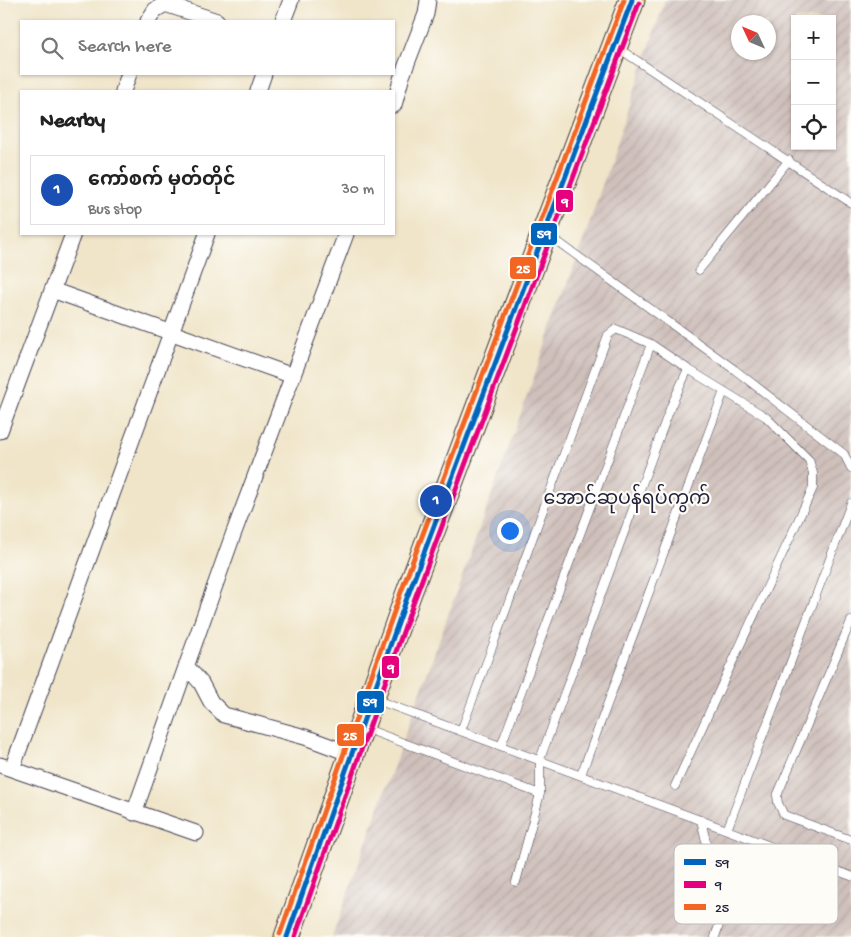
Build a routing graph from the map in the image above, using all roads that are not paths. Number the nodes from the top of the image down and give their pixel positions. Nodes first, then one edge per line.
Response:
1 (292, 0) edge
2 (428, 0) edge
3 (632, 0) edge
4 (149, 20) edge
5 (214, 20) edge
6 (283, 20) edge
7 (614, 45) junction
8 (129, 75) edge
9 (264, 75) edge
10 (123, 90) edge
11 (258, 90) edge
12 (395, 102) edge
13 (789, 160) junction
14 (851, 203) edge
15 (544, 231) junction
16 (72, 235) edge
17 (207, 235) edge
18 (346, 235) edge
19 (699, 270) dead end
20 (52, 290) junction
21 (172, 333) junction
22 (651, 344) junction
23 (688, 370) junction
24 (293, 376) junction
25 (724, 391) junction
26 (0, 431) edge
27 (851, 468) edge
28 (851, 503) edge
29 (851, 621) edge
30 (187, 667) junction
31 (372, 698) junction
32 (362, 727) junction
33 (461, 731) junction
34 (501, 746) junction
35 (351, 754) junction
36 (540, 759) junction
37 (6, 767) edge
38 (581, 775) junction
39 (675, 786) dead end
40 (540, 794) junction
41 (134, 813) junction
42 (701, 820) junction
43 (727, 830) junction
44 (196, 833) dead end
45 (851, 840) edge
46 (706, 844) edge
47 (765, 844) edge
48 (838, 871) edge
49 (851, 876) edge
50 (516, 882) dead end
51 (719, 924) edge
52 (287, 937) edge
53 (715, 937) edge

1 - 6 street
2 - 12 street
3 - 7 main road
4 - 5 street
7 - 13 lane
7 - 15 main road
8 - 10 street
9 - 11 street
13 - 14 lane
13 - 19 lane
15 - 27 lane
15 - 31 main road
16 - 20 street
17 - 21 street
18 - 24 street
20 - 21 street
20 - 26 street
21 - 24 street
21 - 37 street
22 - 23 lane
22 - 33 lane
22 - 34 lane
23 - 25 lane
23 - 36 lane
24 - 30 street
25 - 38 lane
25 - 39 lane
28 - 43 lane
29 - 45 lane
30 - 35 street
30 - 41 street
31 - 32 main road
31 - 33 lane
32 - 35 main road
32 - 40 lane
33 - 34 lane
34 - 36 lane
35 - 52 main road
36 - 38 lane
36 - 40 lane
37 - 41 street
38 - 42 lane
40 - 50 lane
41 - 44 street
42 - 43 lane
42 - 46 lane
43 - 47 lane
48 - 49 lane
51 - 53 lane

